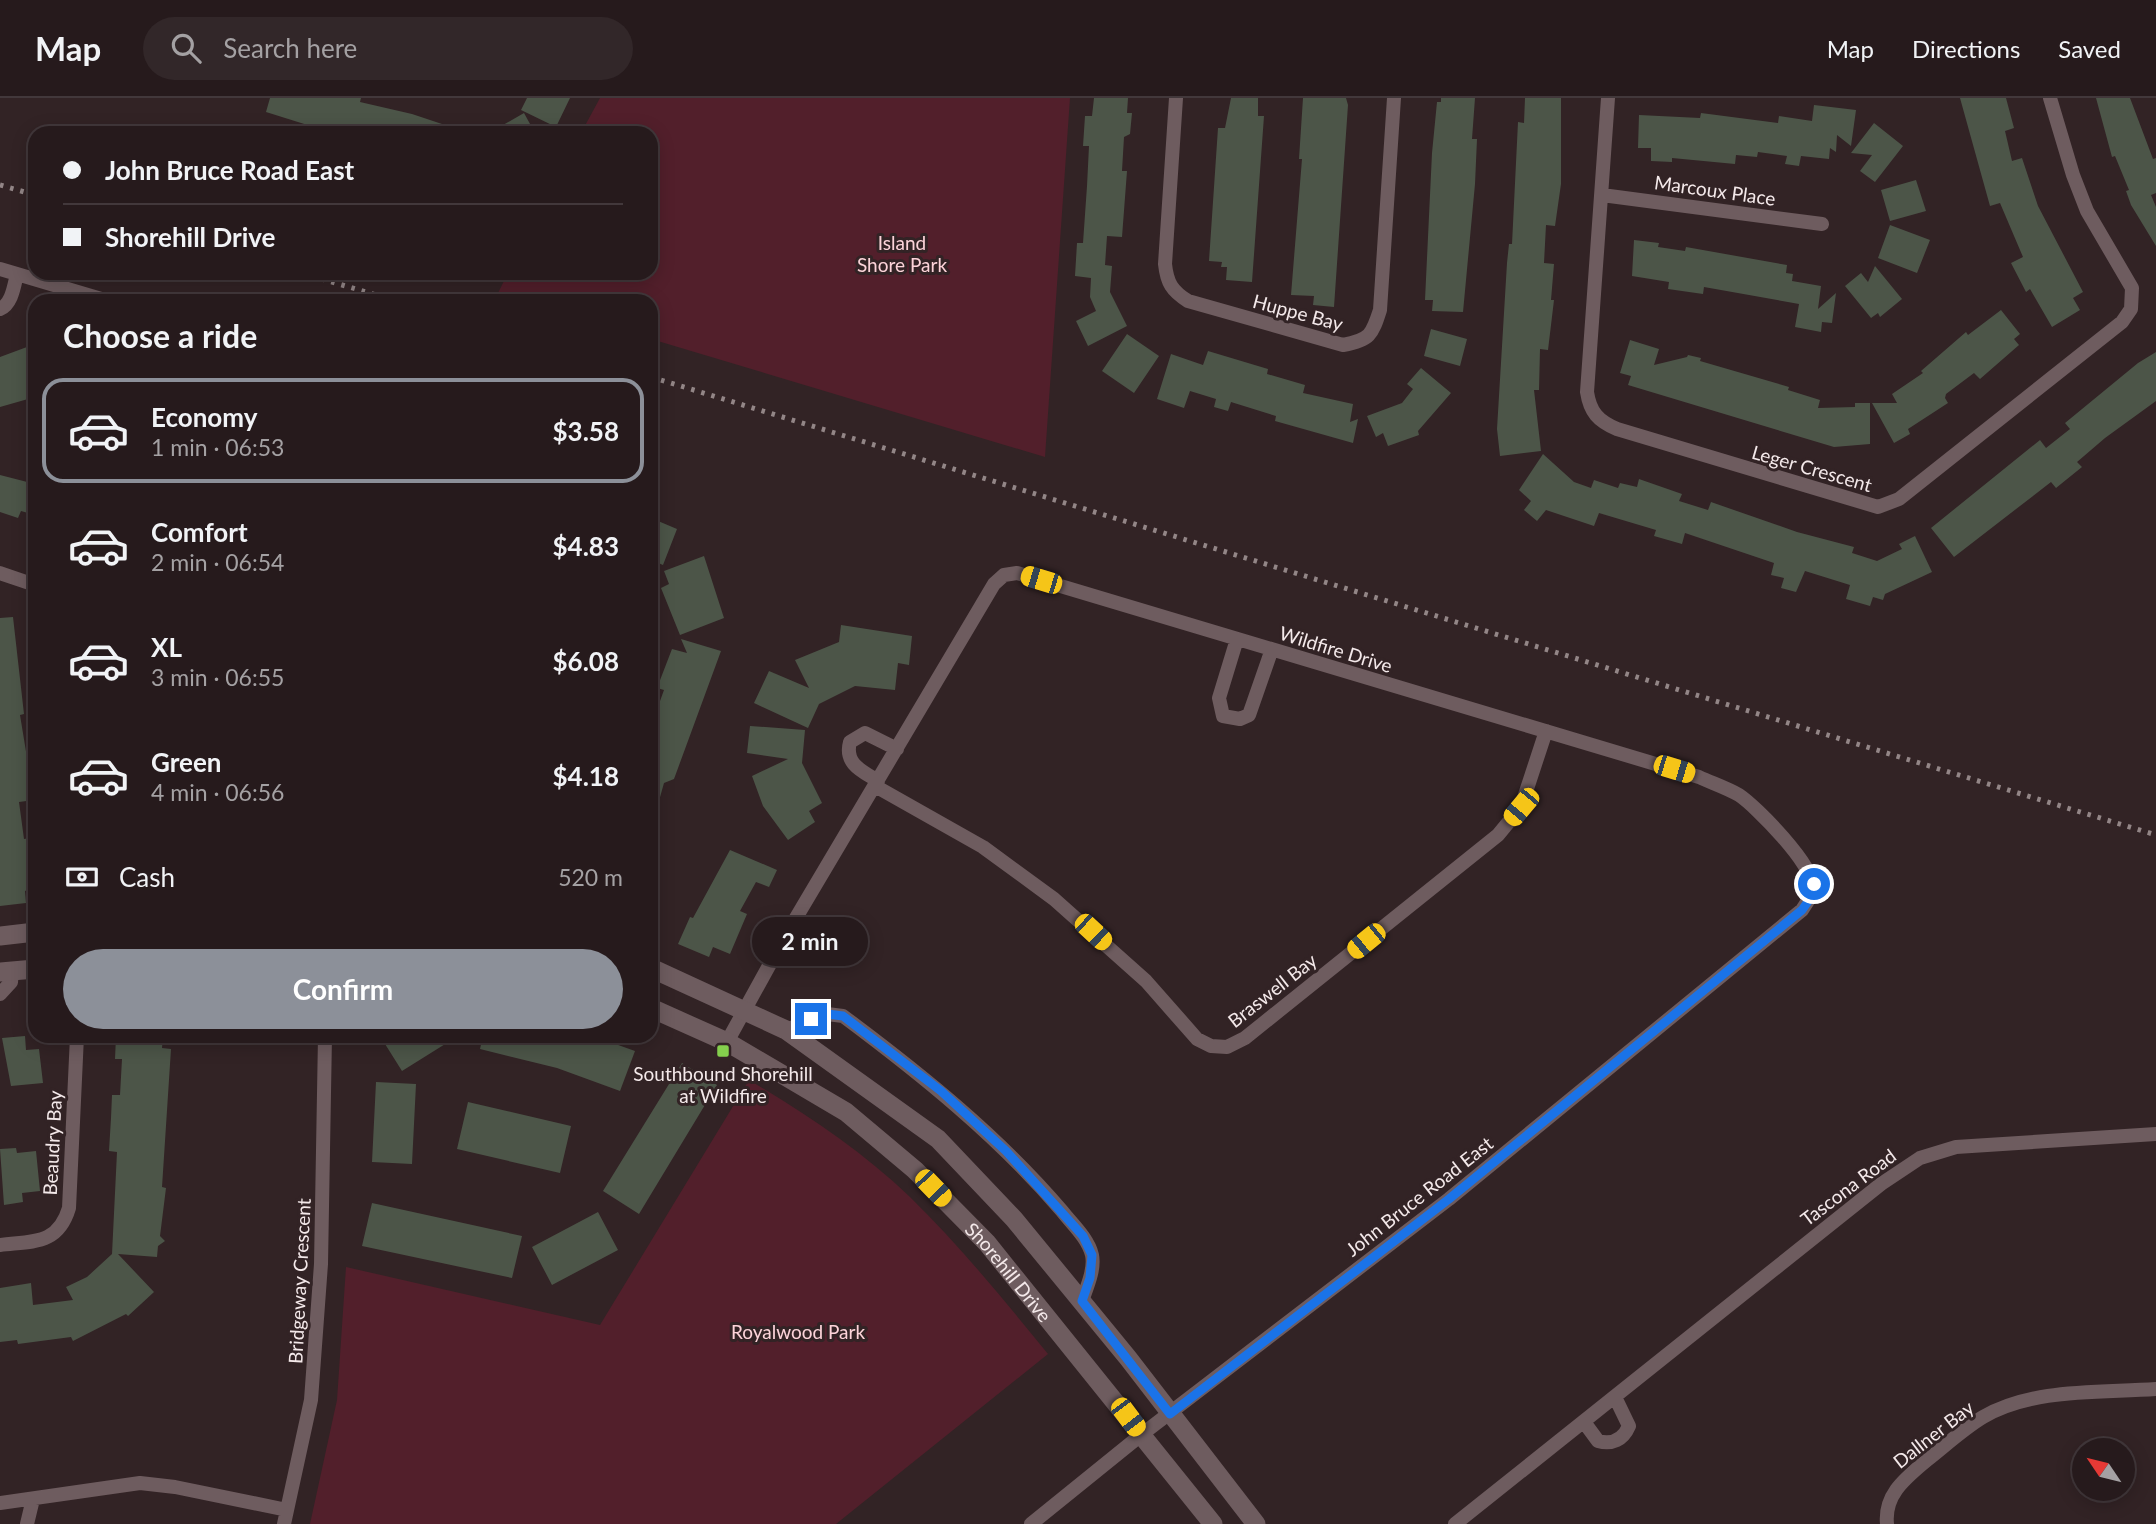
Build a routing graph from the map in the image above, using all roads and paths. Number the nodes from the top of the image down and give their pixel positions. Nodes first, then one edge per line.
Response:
1 (1176, 98) edge
2 (1394, 98) edge
3 (1608, 98) edge
4 (2050, 98) edge
5 (1602, 195) junction
6 (1822, 224) dead end
7 (0, 269) edge
8 (17, 274) junction
9 (28, 277) edge
10 (37, 280) edge
11 (84, 294) edge
12 (0, 309) edge
13 (0, 573) edge
14 (28, 583) edge
15 (1237, 639) junction
16 (1272, 649) junction
17 (1546, 732) junction
18 (897, 749) junction
19 (876, 784) junction
20 (1814, 884) joint
21 (28, 934) edge
22 (0, 936) edge
23 (28, 970) edge
24 (658, 971) edge
25 (6, 972) edge
26 (0, 994) edge
27 (744, 1009) junction
28 (658, 1011) edge
29 (786, 1030) junction
30 (727, 1042) junction
31 (77, 1043) edge
32 (325, 1043) edge
33 (2156, 1134) edge
34 (0, 1245) edge
35 (1082, 1301) junction
36 (2156, 1389) edge
37 (1615, 1397) junction
38 (1170, 1414) junction
39 (1584, 1422) junction
40 (1141, 1435) junction
41 (33, 1499) junction
42 (0, 1503) edge
43 (286, 1517) edge
44 (27, 1524) edge
45 (1031, 1524) edge
46 (1213, 1524) edge
47 (1256, 1524) edge
48 (1455, 1524) edge
49 (1887, 1524) edge

1 - 2 street, Huppe Bay
3 - 5 street, Leger Crescent
4 - 5 street, Leger Crescent
5 - 6 street, Marcoux Place
7 - 8 street
8 - 9 street
8 - 12 street
10 - 11 street
13 - 14 street
15 - 16 street, Wildfire Drive
15 - 16 street
15 - 18 street, Wildfire Drive
16 - 17 street, Wildfire Drive
17 - 19 street, Braswell Bay
17 - 20 street, Wildfire Drive
18 - 19 street, Wildfire Drive
18 - 19 street
19 - 27 street, Wildfire Drive
20 - 38 street, John Bruce Road East
21 - 22 street
23 - 25 street
24 - 27 street, Shorehill Drive
25 - 26 street
27 - 29 street, Shorehill Drive
27 - 30 street, Wildfire Drive
28 - 30 street, Shorehill Drive
29 - 35 street, Shorehill Drive
29 - 35 street, Shorehill Drive
30 - 40 street, Shorehill Drive
31 - 34 street, Beaudry Bay
32 - 43 street, Bridgeway Crescent
33 - 37 street, Tascona Road
35 - 38 street, Shorehill Drive
36 - 49 street, Dallner Bay
37 - 39 street, Tascona Road
37 - 39 street
38 - 40 street, John Bruce Road East
38 - 47 street, Shorehill Drive
39 - 48 street, Tascona Road
40 - 45 street, John Bruce Road East
40 - 46 street, Shorehill Drive
41 - 42 street
41 - 43 street
41 - 44 street

